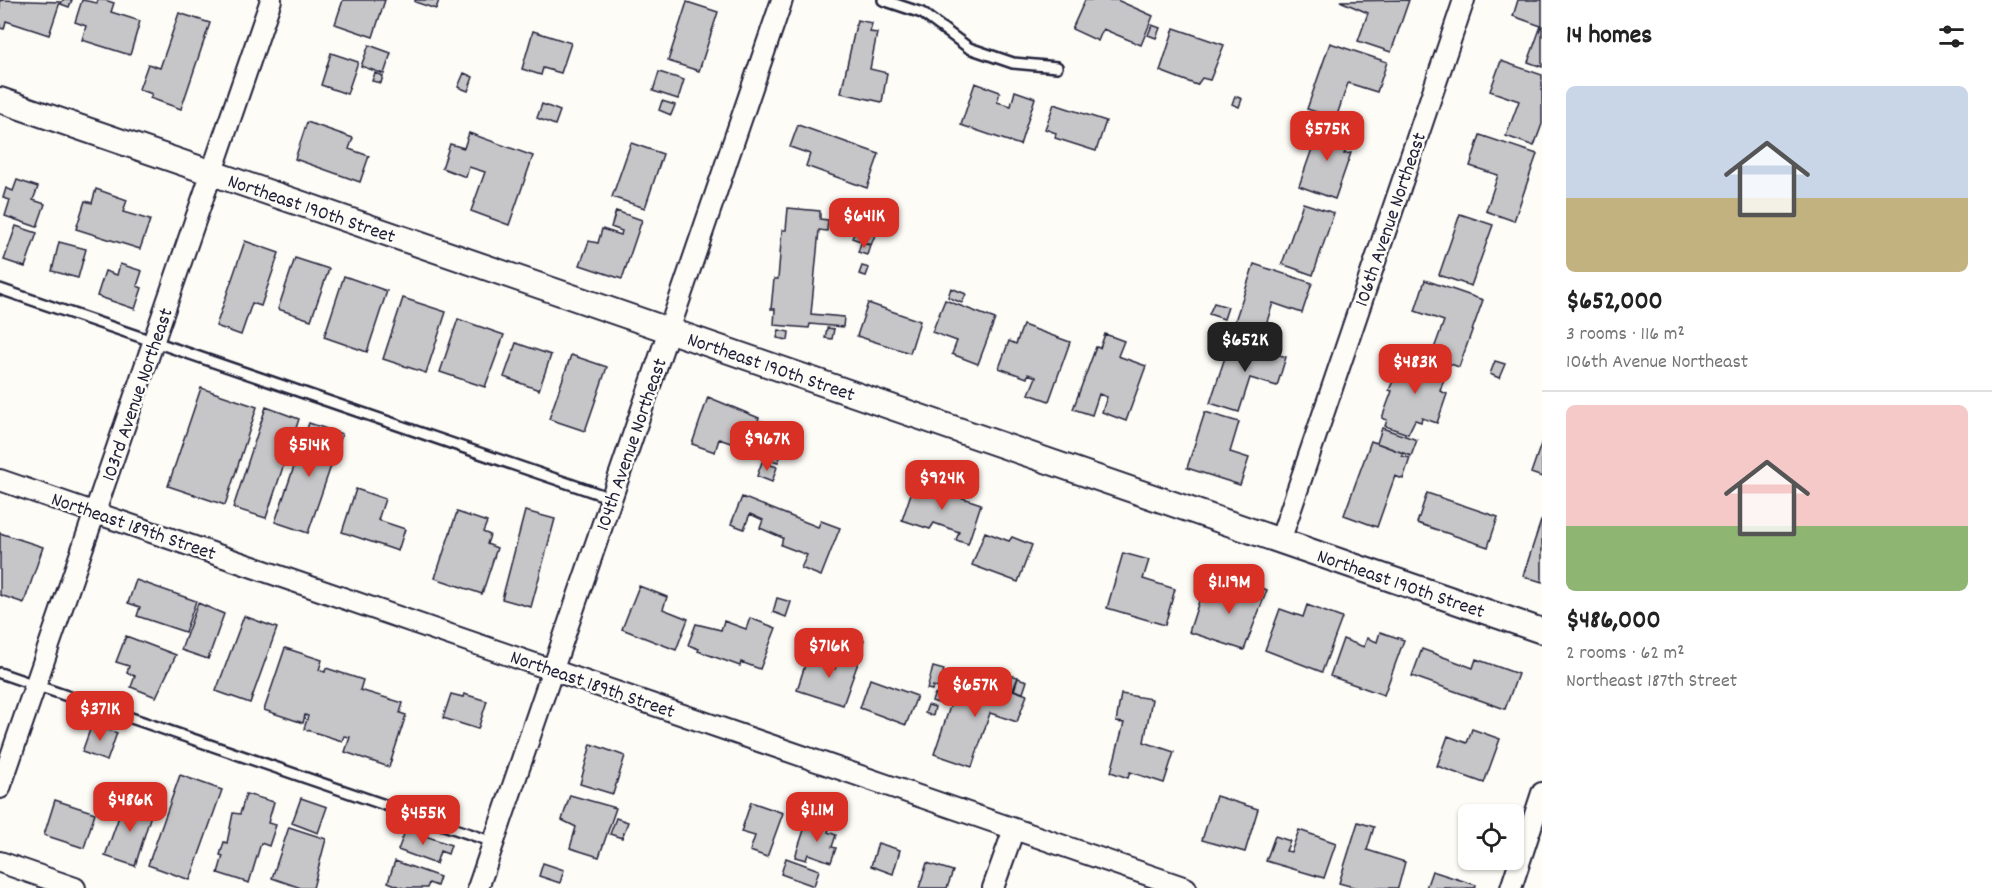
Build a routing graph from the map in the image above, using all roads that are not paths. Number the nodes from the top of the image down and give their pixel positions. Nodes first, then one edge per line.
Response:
1 (271, 0) edge
2 (782, 0) edge
3 (883, 0) edge
4 (1464, 0) edge
5 (1057, 67) dead end
6 (0, 100) edge
7 (212, 173) junction
8 (0, 289) edge
9 (669, 331) junction
10 (153, 343) junction
11 (0, 480) edge
12 (611, 498) junction
13 (95, 512) junction
14 (1280, 541) junction
15 (1542, 630) edge
16 (552, 669) junction
17 (0, 673) edge
18 (36, 684) junction
19 (0, 788) edge
20 (1542, 793) edge
21 (1014, 829) junction
22 (493, 842) junction
23 (0, 862) edge
24 (75, 888) edge
25 (478, 888) edge
26 (993, 888) edge
27 (1186, 888) edge
28 (1511, 888) edge

1 - 7 street, 103rd Avenue Northeast
2 - 9 street, 104th Avenue Northeast
3 - 5 lane
4 - 14 street, 106th Avenue Northeast
6 - 7 street, Northeast 190th Street
7 - 9 street, Northeast 190th Street
7 - 10 street, 103rd Avenue Northeast
8 - 10 lane
9 - 12 street, 104th Avenue Northeast
9 - 14 street, Northeast 190th Street
10 - 12 lane
10 - 13 street, 103rd Avenue Northeast
11 - 13 street, Northeast 189th Street
12 - 16 street, 104th Avenue Northeast
13 - 16 street, Northeast 189th Street
13 - 18 street, 103rd Avenue Northeast
14 - 15 street, Northeast 190th Street
16 - 21 street, Northeast 189th Street
16 - 22 street, 104th Avenue Northeast
17 - 18 lane
18 - 19 street, 103rd Avenue Northeast
18 - 22 lane
20 - 28 street
21 - 26 street
21 - 27 street, Northeast 189th Street
22 - 25 street, 104th Avenue Northeast
23 - 24 street

